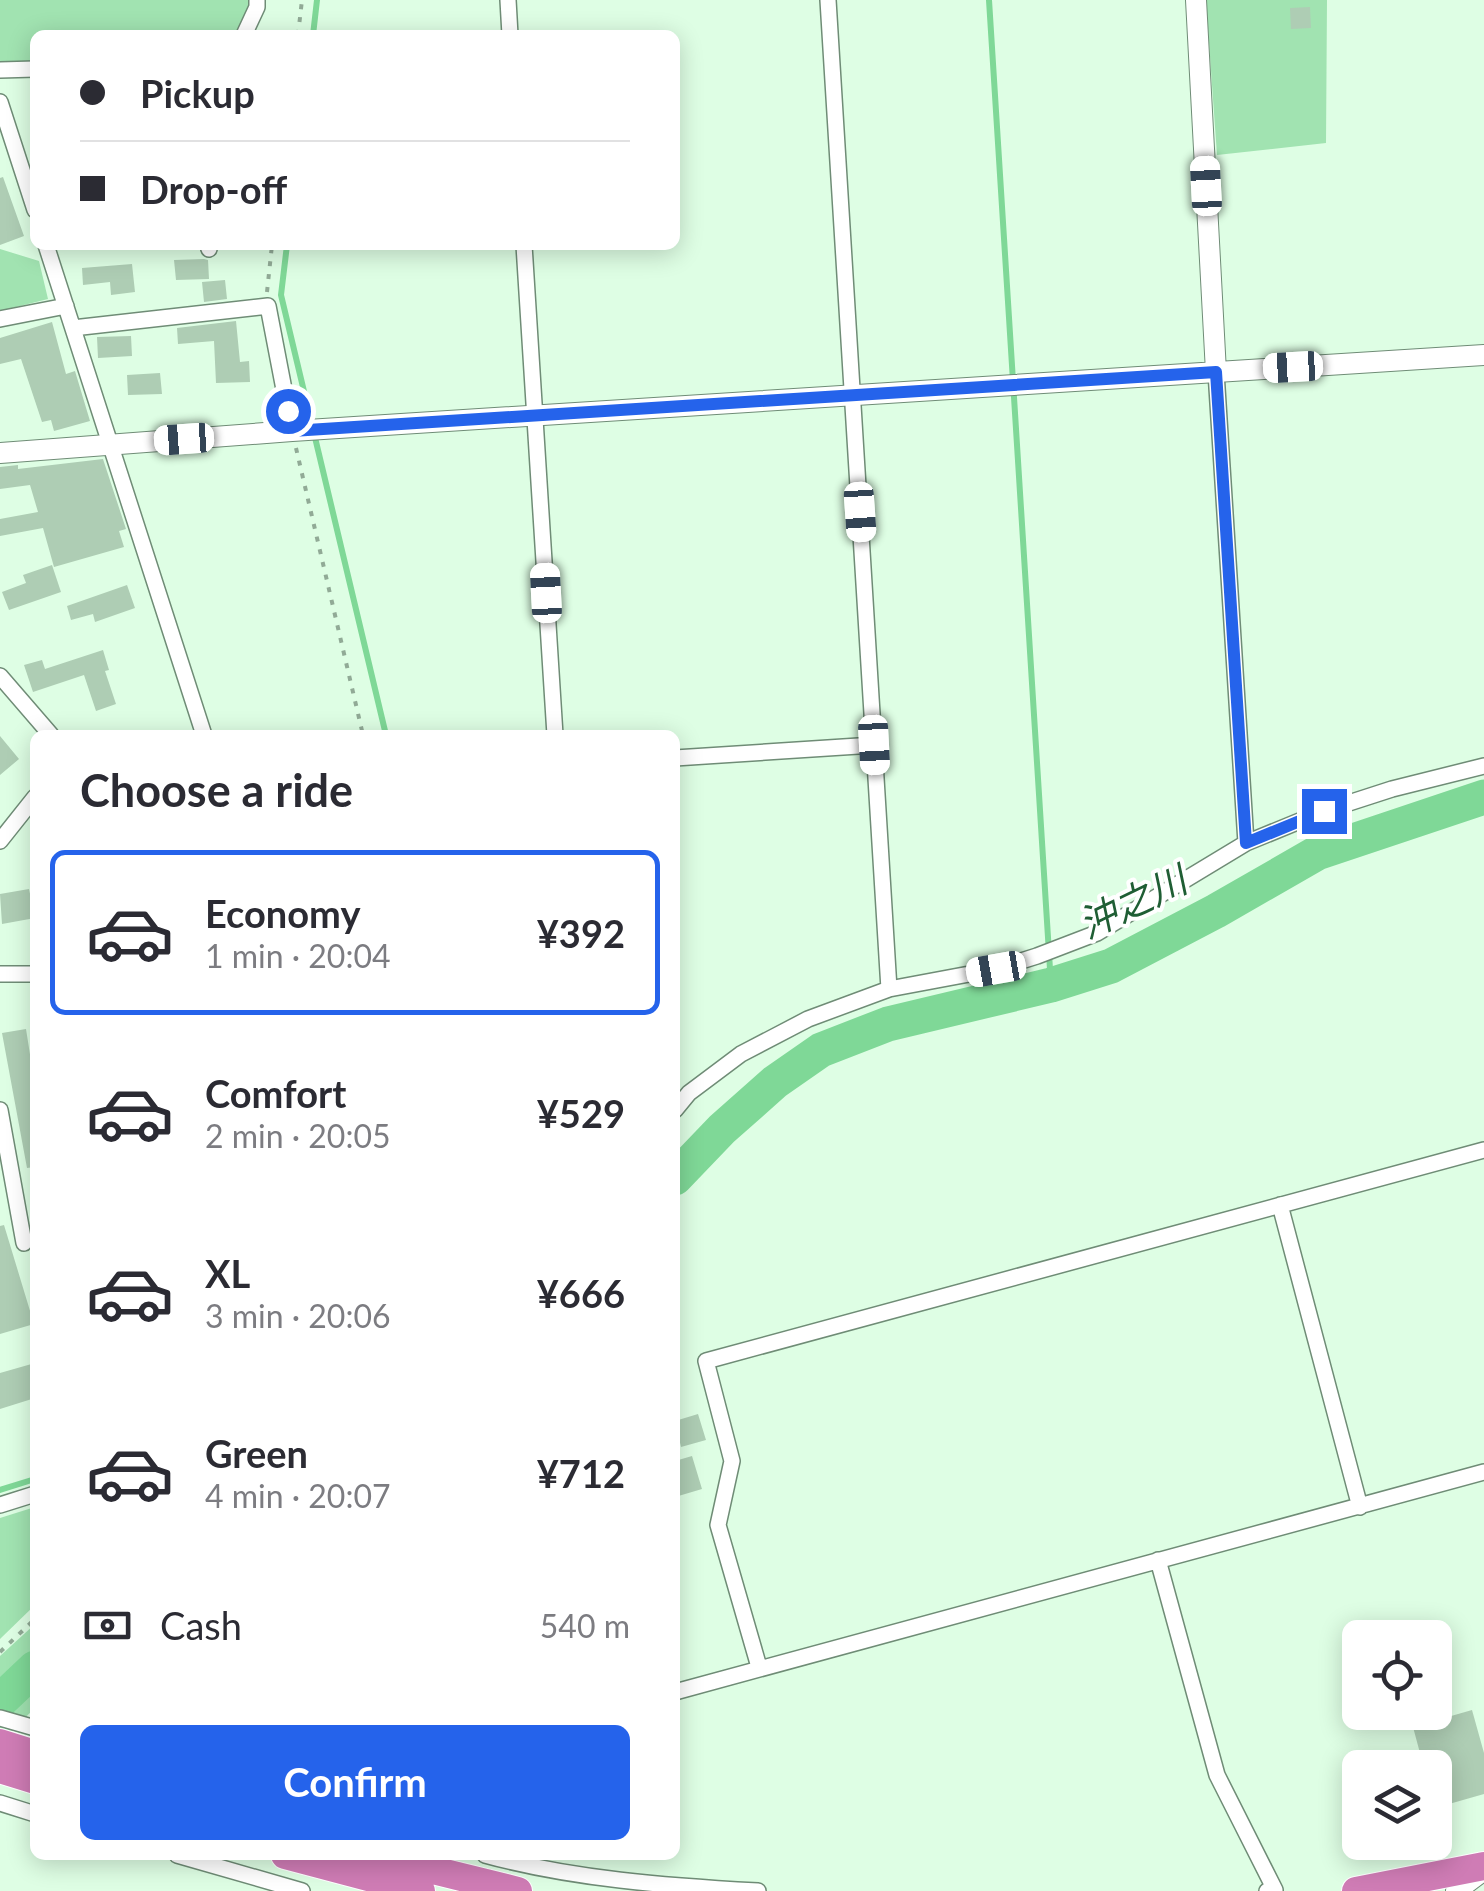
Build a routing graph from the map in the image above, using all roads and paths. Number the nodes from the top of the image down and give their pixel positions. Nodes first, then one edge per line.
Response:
1 (257, 0) edge
2 (302, 0) edge
3 (508, 0) edge
4 (828, 0) edge
5 (1196, 0) edge
6 (246, 30) edge
7 (299, 30) edge
8 (510, 30) edge
9 (30, 69) edge
10 (0, 70) edge
11 (0, 102) edge
12 (30, 195) edge
13 (48, 250) edge
14 (271, 250) edge
15 (524, 250) edge
16 (66, 306) junction
17 (268, 306) junction
18 (0, 319) edge
19 (73, 328) junction
20 (1484, 355) edge
21 (1216, 372) junction
22 (854, 395) junction
23 (535, 416) junction
24 (295, 431) junction
25 (109, 445) junction
26 (0, 453) edge
27 (0, 676) edge
28 (47, 730) edge
29 (202, 730) edge
30 (362, 730) edge
31 (555, 730) edge
32 (874, 745) junction
33 (680, 758) edge
34 (1484, 766) edge
35 (30, 804) edge
36 (0, 840) edge
37 (1246, 843) junction
38 (0, 974) edge
39 (30, 974) edge
40 (889, 989) junction
41 (680, 1104) edge
42 (0, 1110) edge
43 (1484, 1150) edge
44 (1280, 1206) junction
45 (23, 1243) edge
46 (1484, 1472) edge
47 (30, 1496) edge
48 (0, 1505) edge
49 (1360, 1507) junction
50 (1158, 1560) junction
51 (30, 1623) edge
52 (0, 1652) edge
53 (758, 1667) junction
54 (680, 1690) edge
55 (0, 1718) edge
56 (30, 1727) edge
57 (0, 1743) edge
58 (30, 1752) edge
59 (0, 1770) edge
60 (30, 1779) edge
61 (0, 1803) edge
62 (30, 1812) edge
63 (194, 1860) edge
64 (305, 1860) edge
65 (420, 1860) edge
66 (1484, 1868) edge
67 (517, 1870) edge
68 (302, 1891) edge
69 (421, 1891) edge
70 (528, 1891) edge
71 (758, 1891) edge
72 (1267, 1891) edge
73 (1356, 1891) edge
74 (1456, 1891) edge

1 - 6 street
2 - 7 path
3 - 8 street
4 - 22 street
5 - 21 street
9 - 10 street
11 - 12 street
13 - 16 street
14 - 17 path
15 - 23 street
16 - 18 street
16 - 19 street
17 - 19 street
17 - 24 street
19 - 25 street
20 - 21 street
21 - 22 street
21 - 37 street
22 - 23 street
22 - 32 street
23 - 24 street
23 - 31 street
24 - 25 street
24 - 30 path
25 - 26 street
25 - 29 street
27 - 28 street
32 - 33 street
32 - 40 street
34 - 37 street
35 - 36 street
37 - 40 street
38 - 39 street
40 - 41 street
42 - 45 street
43 - 44 street
44 - 49 street
44 - 53 street
46 - 49 street
47 - 48 street
49 - 50 street
50 - 53 street
50 - 72 street
51 - 52 path
53 - 54 street
55 - 56 street
57 - 58 highway
59 - 60 highway
61 - 62 street
63 - 68 street
64 - 69 highway
65 - 67 highway
66 - 73 highway
66 - 74 street
67 - 70 street
67 - 71 street

